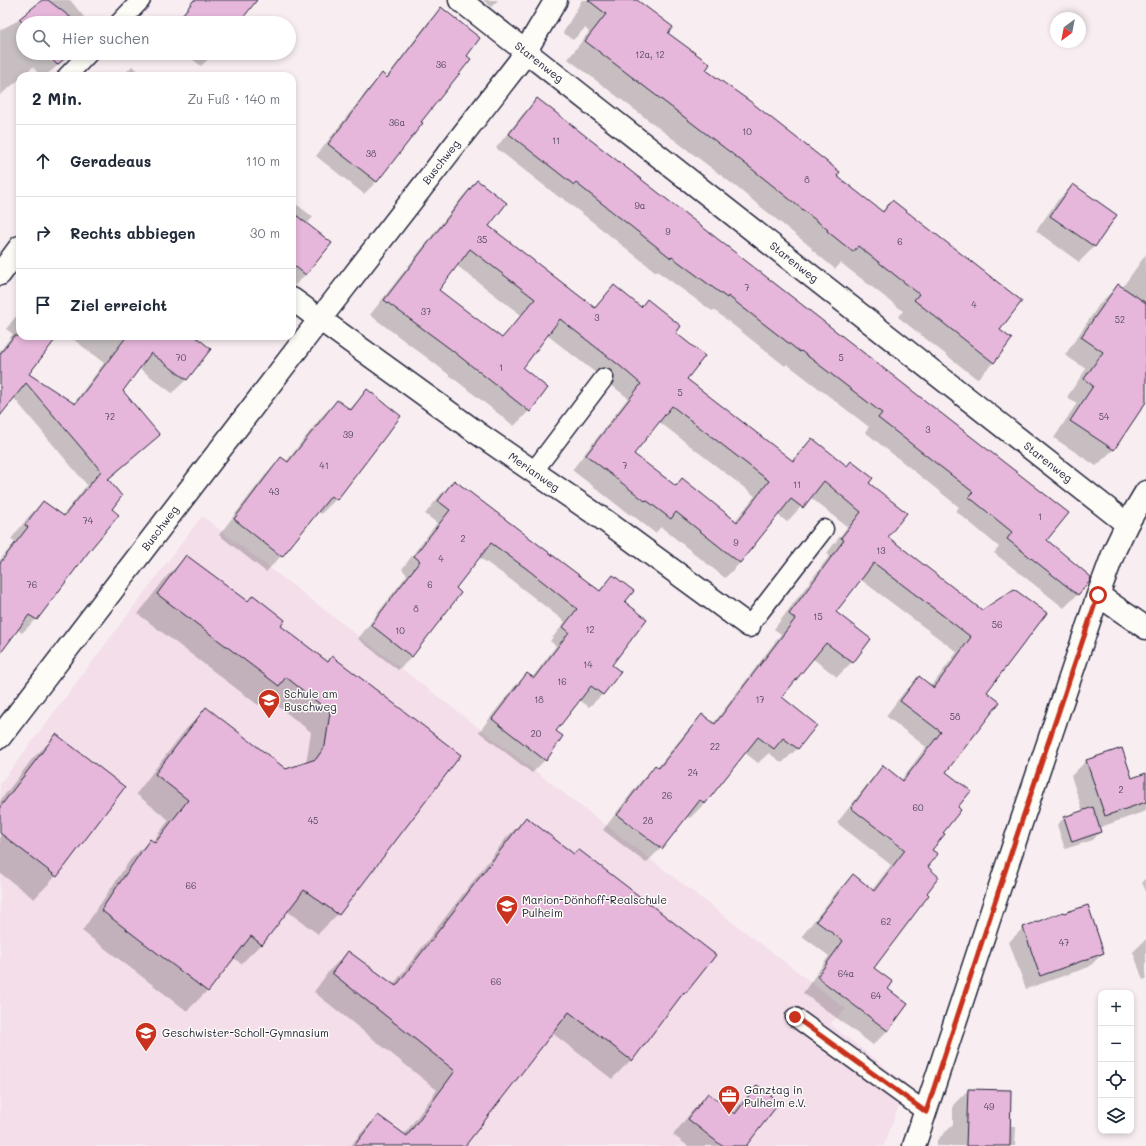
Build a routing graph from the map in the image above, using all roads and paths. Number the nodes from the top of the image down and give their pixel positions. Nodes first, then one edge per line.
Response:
1 (141, 0) edge
2 (460, 0) edge
3 (556, 0) edge
4 (125, 16) edge
5 (526, 52) junction
6 (82, 60) edge
7 (71, 72) edge
8 (16, 252) edge
9 (0, 274) edge
10 (296, 302) edge
11 (320, 319) junction
12 (604, 378) dead end
13 (533, 472) junction
14 (1146, 492) edge
15 (1127, 524) junction
16 (824, 529) dead end
17 (1098, 595) junction
18 (749, 626) joint
19 (1146, 628) edge
20 (0, 736) edge
21 (795, 1017) dead end
22 (926, 1112) junction
23 (914, 1146) edge

1 - 4 lane
2 - 5 street, Starenweg
3 - 5 street, Buschweg
5 - 11 street, Buschweg
5 - 15 street, Starenweg
6 - 7 lane
8 - 9 street
10 - 11 street
11 - 13 street, Merianweg
11 - 20 street, Buschweg
12 - 13 lane
13 - 18 street, Merianweg
14 - 15 street
15 - 17 street
16 - 18 lane
17 - 19 street
17 - 22 street
21 - 22 lane
22 - 23 street

